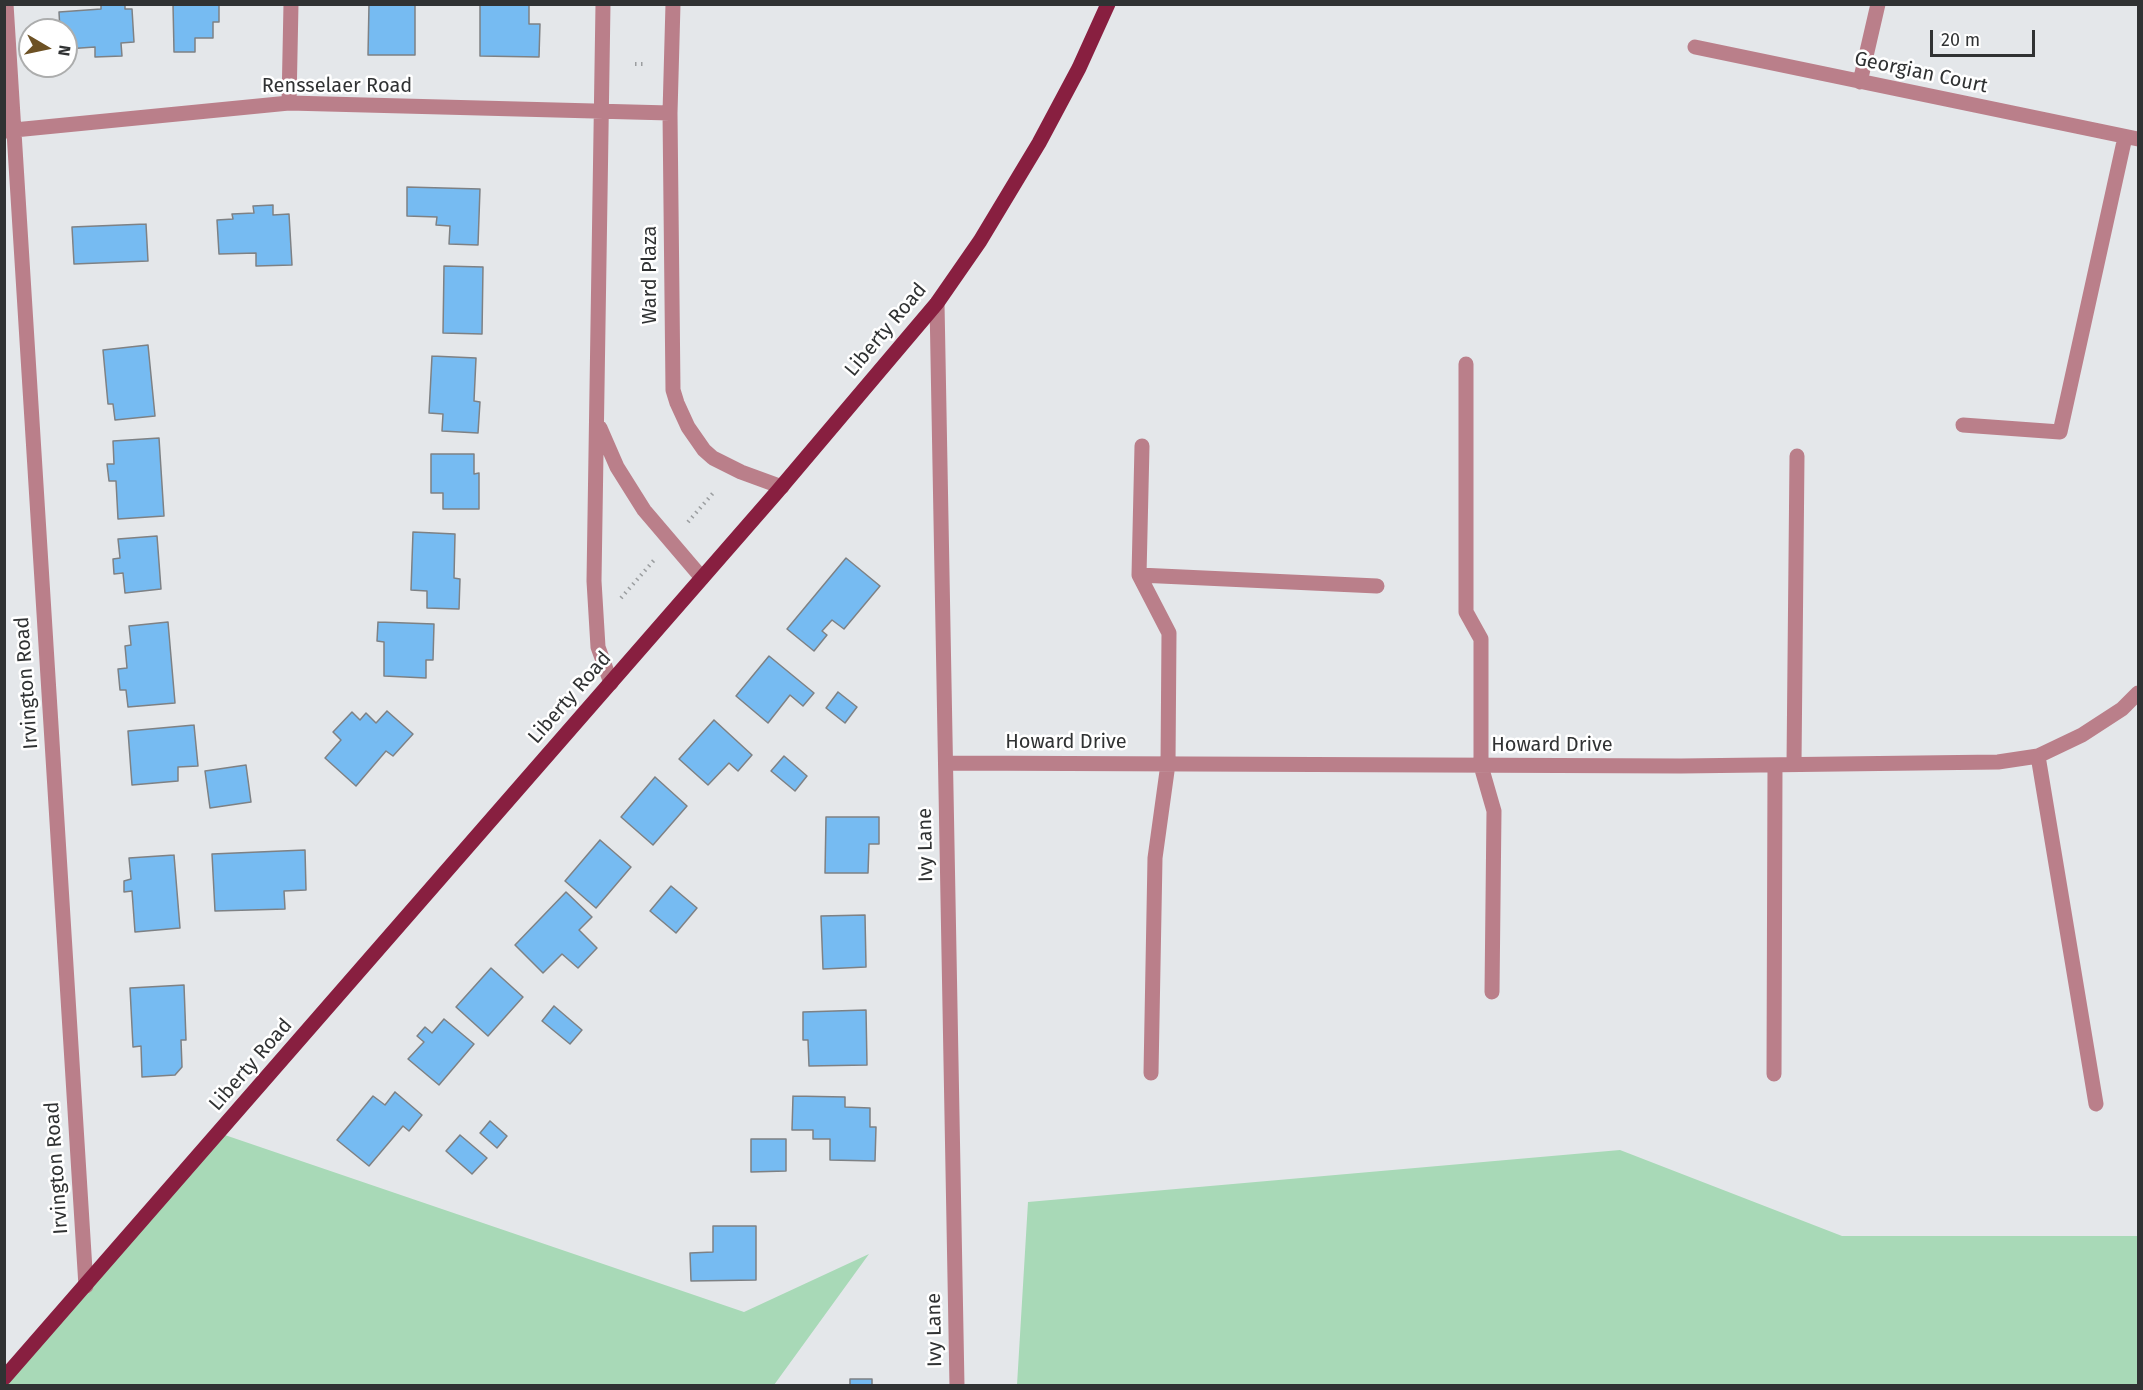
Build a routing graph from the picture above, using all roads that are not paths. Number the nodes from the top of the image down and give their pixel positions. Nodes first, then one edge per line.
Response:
1 (6, 4) edge
2 (291, 4) edge
3 (603, 4) edge
4 (673, 4) edge
5 (1108, 4) edge
6 (1878, 4) edge
7 (1695, 47) dead end
8 (1860, 82) junction
9 (289, 103) junction
10 (600, 111) junction
11 (670, 113) junction
12 (9, 130) edge
13 (2132, 138) edge
14 (937, 303) junction
15 (1466, 364) dead end
16 (596, 417) junction
17 (1963, 425) dead end
18 (1142, 446) dead end
19 (1797, 456) dead end
20 (782, 487) junction
21 (1139, 575) junction
22 (702, 578) junction
23 (1377, 586) dead end
24 (611, 683) junction
25 (2139, 693) edge
26 (2038, 756) junction
27 (945, 763) junction
28 (1168, 764) junction
29 (1794, 764) junction
30 (1774, 765) junction
31 (1481, 766) junction
32 (1492, 992) dead end
33 (1151, 1073) dead end
34 (1774, 1074) dead end
35 (2096, 1104) dead end
36 (86, 1286) junction
37 (4, 1378) edge
38 (957, 1386) edge

1 - 12 street, Irvington Road
2 - 9 street
3 - 10 street
4 - 11 street, Ward Plaza
5 - 14 main road, Liberty Road
6 - 8 street
7 - 8 street, Georgian Court
8 - 13 street, Georgian Court
9 - 10 street, Rensselaer Road
9 - 12 street, Rensselaer Road
10 - 11 street, Rensselaer Road
10 - 16 street
11 - 20 street, Ward Plaza
12 - 36 street, Irvington Road
13 - 17 street
14 - 20 main road, Liberty Road
14 - 27 street, Ivy Lane
15 - 31 street
16 - 22 street
16 - 24 street
18 - 21 street
19 - 29 street
20 - 22 main road, Liberty Road
21 - 23 street
21 - 28 street
22 - 24 main road, Liberty Road
24 - 36 main road, Liberty Road
25 - 26 street, Howard Drive
26 - 29 street, Howard Drive
26 - 35 street
27 - 28 street, Howard Drive
27 - 38 street, Ivy Lane
28 - 31 street, Howard Drive
28 - 33 street
29 - 30 street, Howard Drive
30 - 31 street, Howard Drive
30 - 34 street
31 - 32 street
36 - 37 main road, Liberty Road

